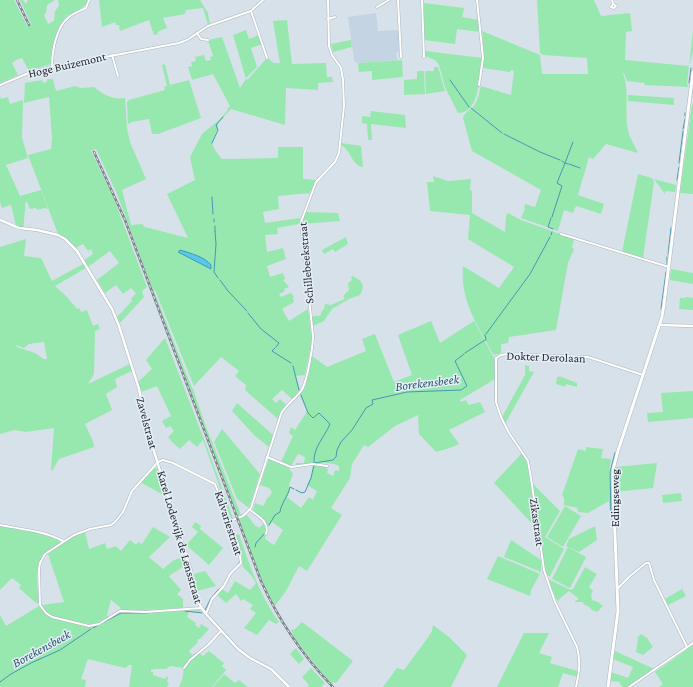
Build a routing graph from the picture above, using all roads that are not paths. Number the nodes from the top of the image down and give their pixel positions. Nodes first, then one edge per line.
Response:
1 (89, 0) edge
2 (263, 0) edge
3 (328, 0) edge
4 (389, 0) edge
5 (398, 0) edge
6 (422, 0) edge
7 (477, 0) edge
8 (612, 0) edge
9 (613, 4) dead end
10 (377, 7) dead end
11 (251, 11) junction
12 (335, 17) dead end
13 (328, 19) junction
14 (197, 33) junction
15 (208, 40) dead end
16 (112, 55) junction
17 (402, 57) dead end
18 (424, 57) dead end
19 (267, 58) dead end
20 (52, 67) junction
21 (693, 72) edge
22 (118, 76) dead end
23 (0, 85) edge
24 (479, 85) dead end
25 (0, 220) edge
26 (561, 234) dead end
27 (669, 267) junction
28 (659, 325) junction
29 (693, 326) edge
30 (496, 358) joint
31 (643, 375) junction
32 (267, 457) junction
33 (158, 462) junction
34 (327, 466) dead end
35 (250, 510) junction
36 (230, 521) junction
37 (0, 525) edge
38 (266, 534) dead end
39 (63, 541) junction
40 (617, 589) junction
41 (201, 608) junction
42 (205, 613) junction
43 (221, 631) junction
44 (693, 643) edge
45 (687, 647) junction
46 (184, 668) dead end
47 (289, 687) edge
48 (576, 687) edge
49 (608, 687) edge
50 (629, 687) edge

1 - 20 street
2 - 11 street, Hoge Buizemont
3 - 13 street, Schillebeekstraat
4 - 10 street
5 - 17 street
6 - 18 street
7 - 24 street
8 - 9 street
11 - 14 street, Hoge Buizemont
11 - 19 street
12 - 13 street
13 - 32 street, Schillebeekstraat
14 - 15 street
14 - 16 street, Hoge Buizemont
16 - 20 street, Hoge Buizemont
16 - 22 street, Hoge Buizemont
20 - 23 street, Hoge Buizemont
21 - 27 main road, Edingseweg
25 - 33 street, Zavelstraat
26 - 27 street
27 - 28 main road, Edingseweg
28 - 29 street
28 - 31 main road, Edingseweg
30 - 31 street, Dokter Derolaan
30 - 48 street, Zikastraat
31 - 40 main road, Edingseweg
32 - 34 street
32 - 35 street, Schillebeekstraat
33 - 36 street, Kalvariestraat
33 - 39 street, Zavelstraat
33 - 41 street, Karel Lodewijk de Lensstraat
35 - 36 street
35 - 38 street
36 - 42 street, Kalvariestraat
37 - 39 street
39 - 41 street, Zavelstraat
40 - 45 street
40 - 49 main road, Edingseweg
41 - 42 street, Karel Lodewijk de Lensstraat
42 - 43 street, Karel Lodewijk de Lensstraat
43 - 46 street
43 - 47 street, Karel Lodewijk de Lensstraat
44 - 45 street
45 - 50 street

